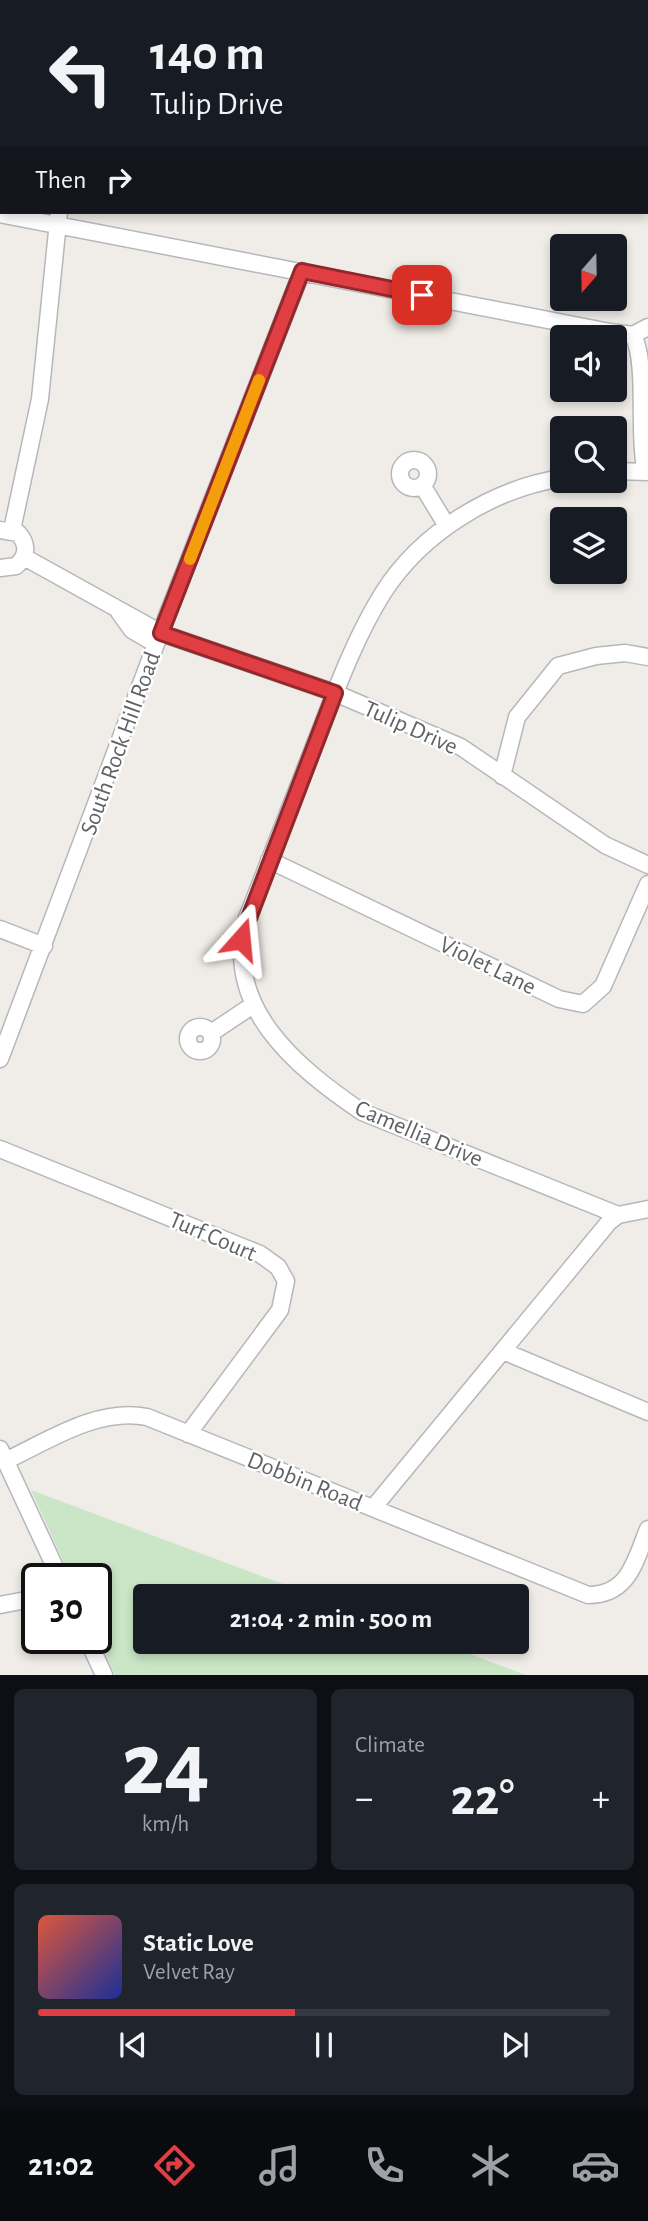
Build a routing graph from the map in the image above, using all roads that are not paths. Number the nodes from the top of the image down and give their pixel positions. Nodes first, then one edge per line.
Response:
1 (0, 215) edge
2 (59, 218) edge
3 (302, 271) junction
4 (648, 327) edge
5 (633, 335) junction
6 (627, 471) edge
7 (647, 472) edge
8 (550, 479) edge
9 (422, 485) dead end
10 (447, 526) junction
11 (6, 530) edge
12 (24, 557) junction
13 (0, 568) edge
14 (159, 638) junction
15 (648, 657) edge
16 (335, 693) junction
17 (502, 776) junction
18 (269, 860) junction
19 (648, 864) edge
20 (648, 884) edge
21 (0, 929) edge
22 (44, 946) junction
23 (253, 1005) junction
24 (211, 1033) dead end
25 (0, 1059) edge
26 (0, 1149) edge
27 (648, 1209) edge
28 (618, 1215) junction
29 (503, 1351) junction
30 (648, 1412) edge
31 (188, 1434) junction
32 (3, 1455) edge
33 (373, 1508) junction
34 (648, 1529) edge
35 (53, 1563) edge
36 (21, 1601) edge
37 (0, 1605) edge
38 (94, 1654) edge
39 (104, 1675) edge

1 - 2 street
2 - 3 street
2 - 11 street
3 - 5 street
3 - 14 street, South Rock Hill Road
4 - 5 street
5 - 7 street
6 - 7 street
8 - 10 street, Camellia Drive
9 - 10 street
10 - 16 street, Camellia Drive
11 - 12 street
12 - 13 street
12 - 14 street, Tulip Drive
14 - 16 street, Tulip Drive
14 - 22 street, South Rock Hill Road
15 - 17 street
16 - 17 street, Tulip Drive
16 - 18 street, Camellia Drive
17 - 19 street, Tulip Drive
18 - 20 street, Violet Lane
18 - 23 street, Camellia Drive
21 - 22 street
22 - 25 street, South Rock Hill Road
23 - 24 street
23 - 28 street, Camellia Drive
26 - 31 street, Turf Court
27 - 28 street
28 - 29 street
29 - 30 street
29 - 33 street
31 - 32 street, Dobbin Road
31 - 33 street, Dobbin Road
32 - 35 street
33 - 34 street, Dobbin Road
36 - 37 street
38 - 39 street

